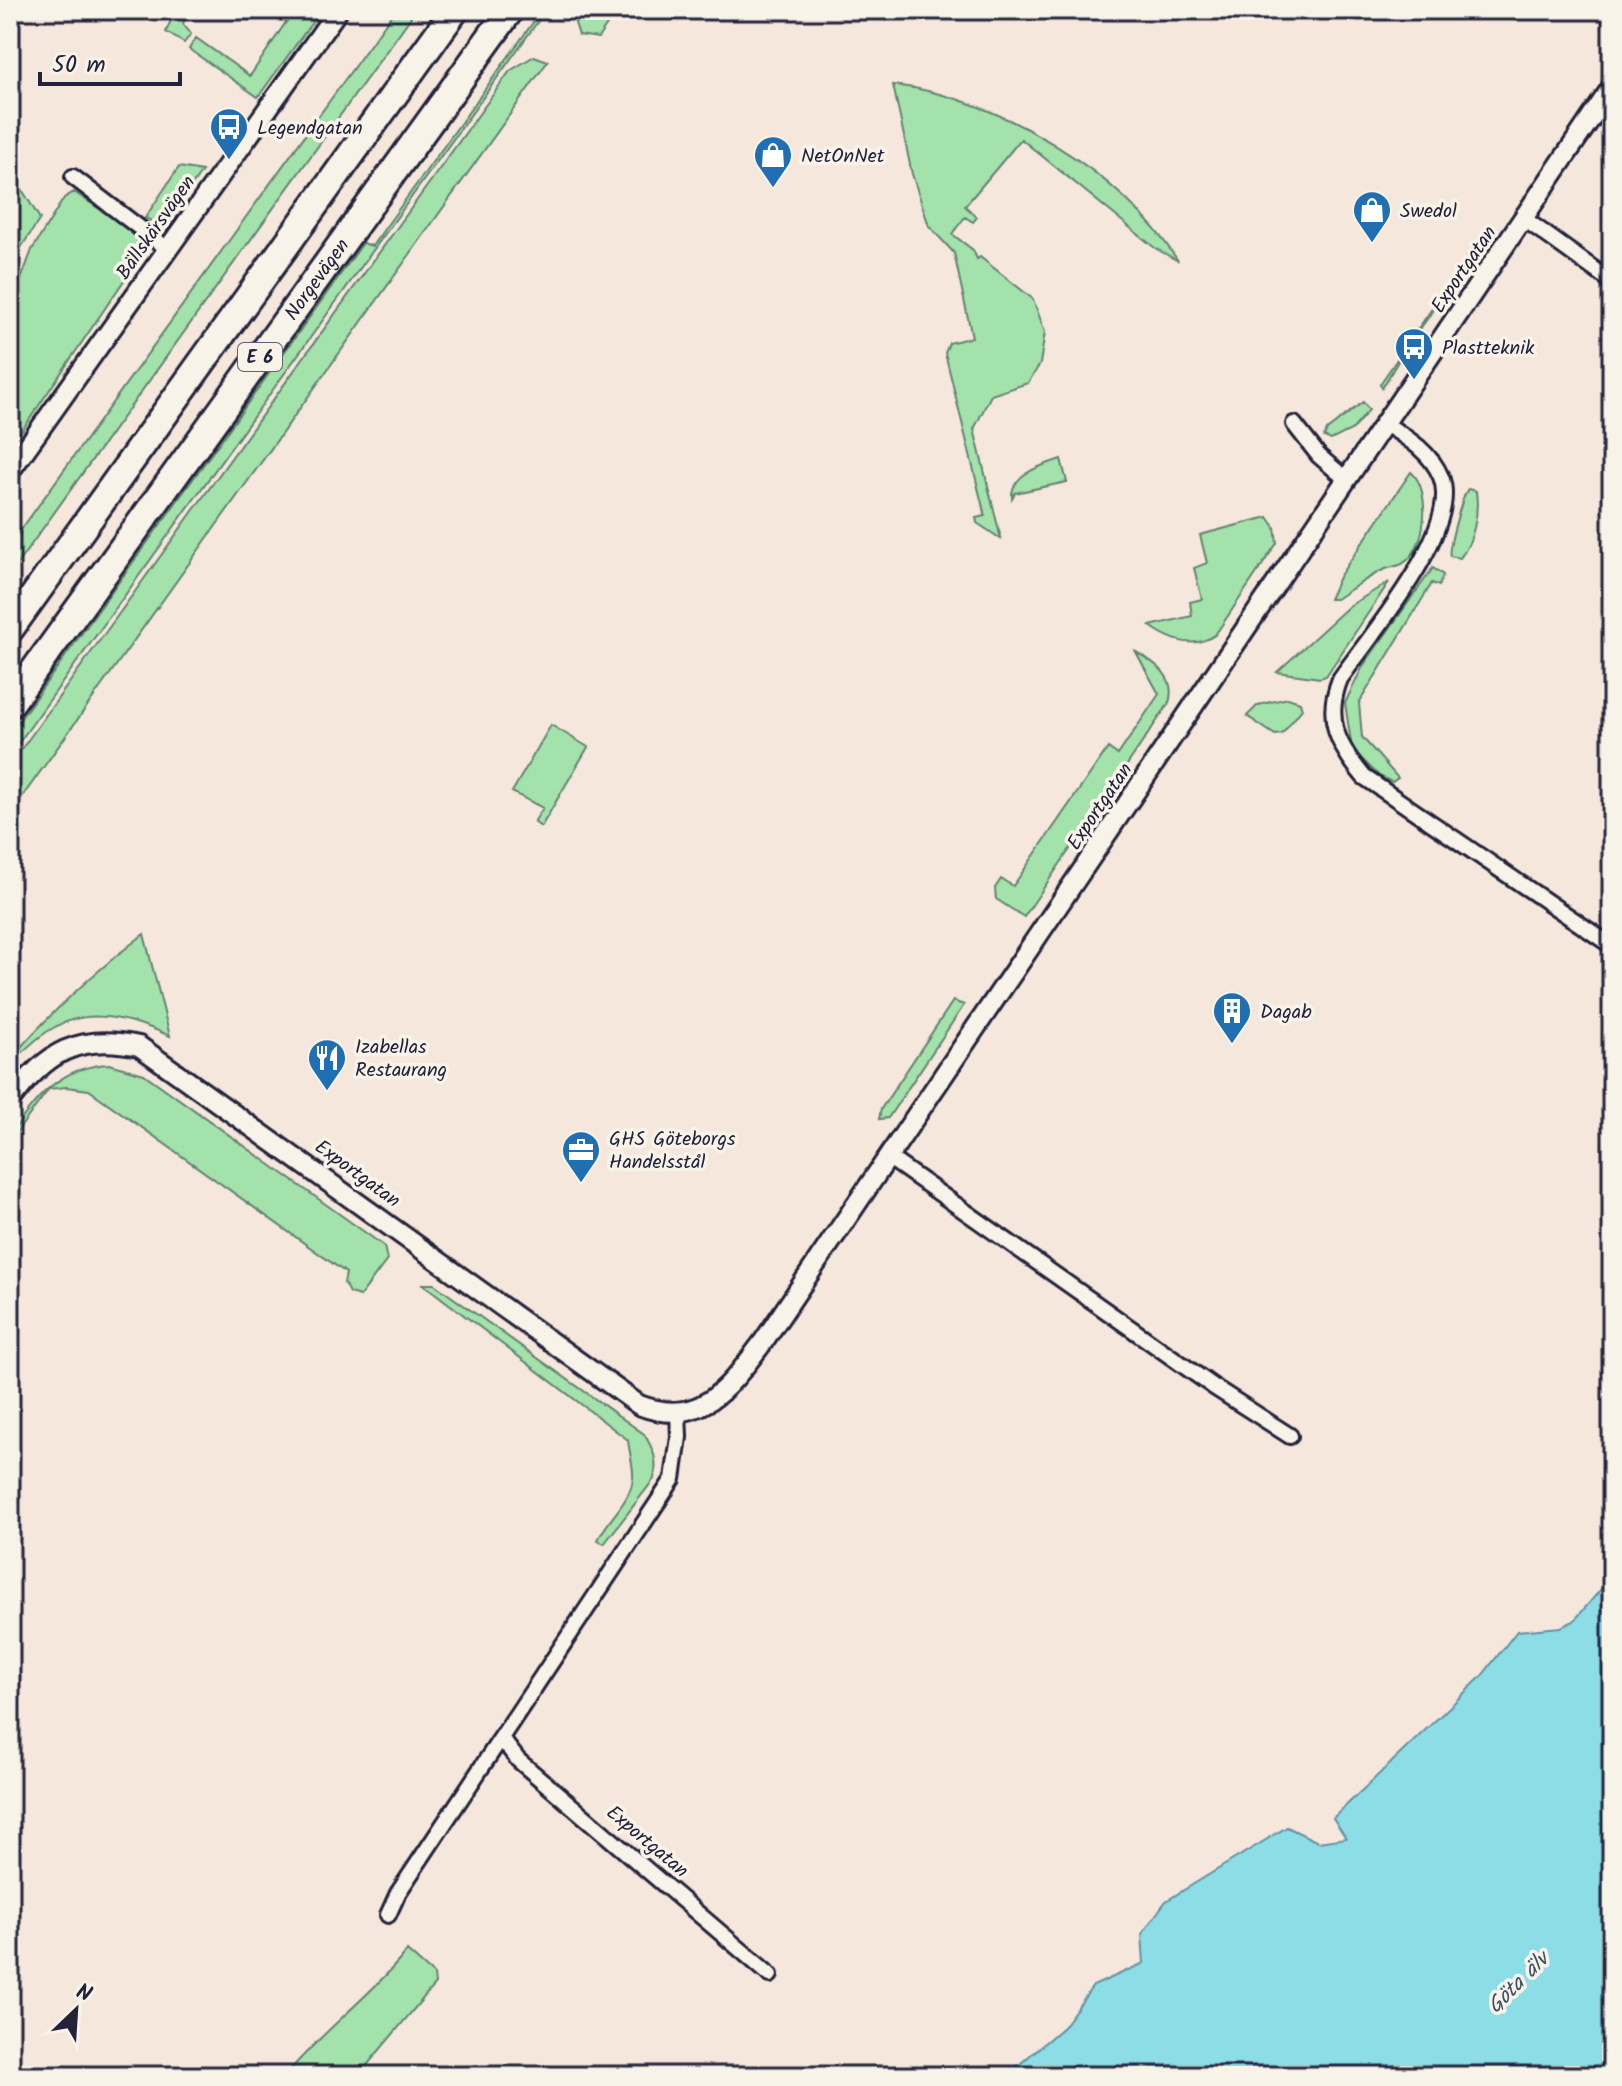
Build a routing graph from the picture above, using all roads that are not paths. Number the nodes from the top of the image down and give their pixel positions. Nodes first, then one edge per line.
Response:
1 (338, 10) edge
2 (455, 10) edge
3 (510, 10) edge
4 (1612, 87) edge
5 (73, 177) dead end
6 (1523, 218) junction
7 (166, 248) junction
8 (1612, 282) edge
9 (1384, 423) junction
10 (1294, 424) dead end
11 (10, 471) edge
12 (1347, 480) junction
13 (10, 629) edge
14 (10, 704) edge
15 (1612, 946) edge
16 (10, 1101) edge
17 (888, 1157) junction
18 (678, 1412) junction
19 (1290, 1436) dead end
20 (501, 1738) junction
21 (388, 1915) dead end
22 (770, 1975) dead end

1 - 7 street, Bällskärsvägen
2 - 13 highway, E 6
3 - 14 highway, Norgevägen / E 6
4 - 6 street, Exportgatan
5 - 7 street
6 - 8 street, Exportgatan
6 - 9 street, Exportgatan
7 - 11 street, Bällskärsvägen
9 - 12 street, Exportgatan
9 - 15 street
10 - 12 street
12 - 17 street, Exportgatan
16 - 18 street, Exportgatan
17 - 18 street, Exportgatan
17 - 19 street
18 - 20 street
20 - 21 street
20 - 22 street, Exportgatan

